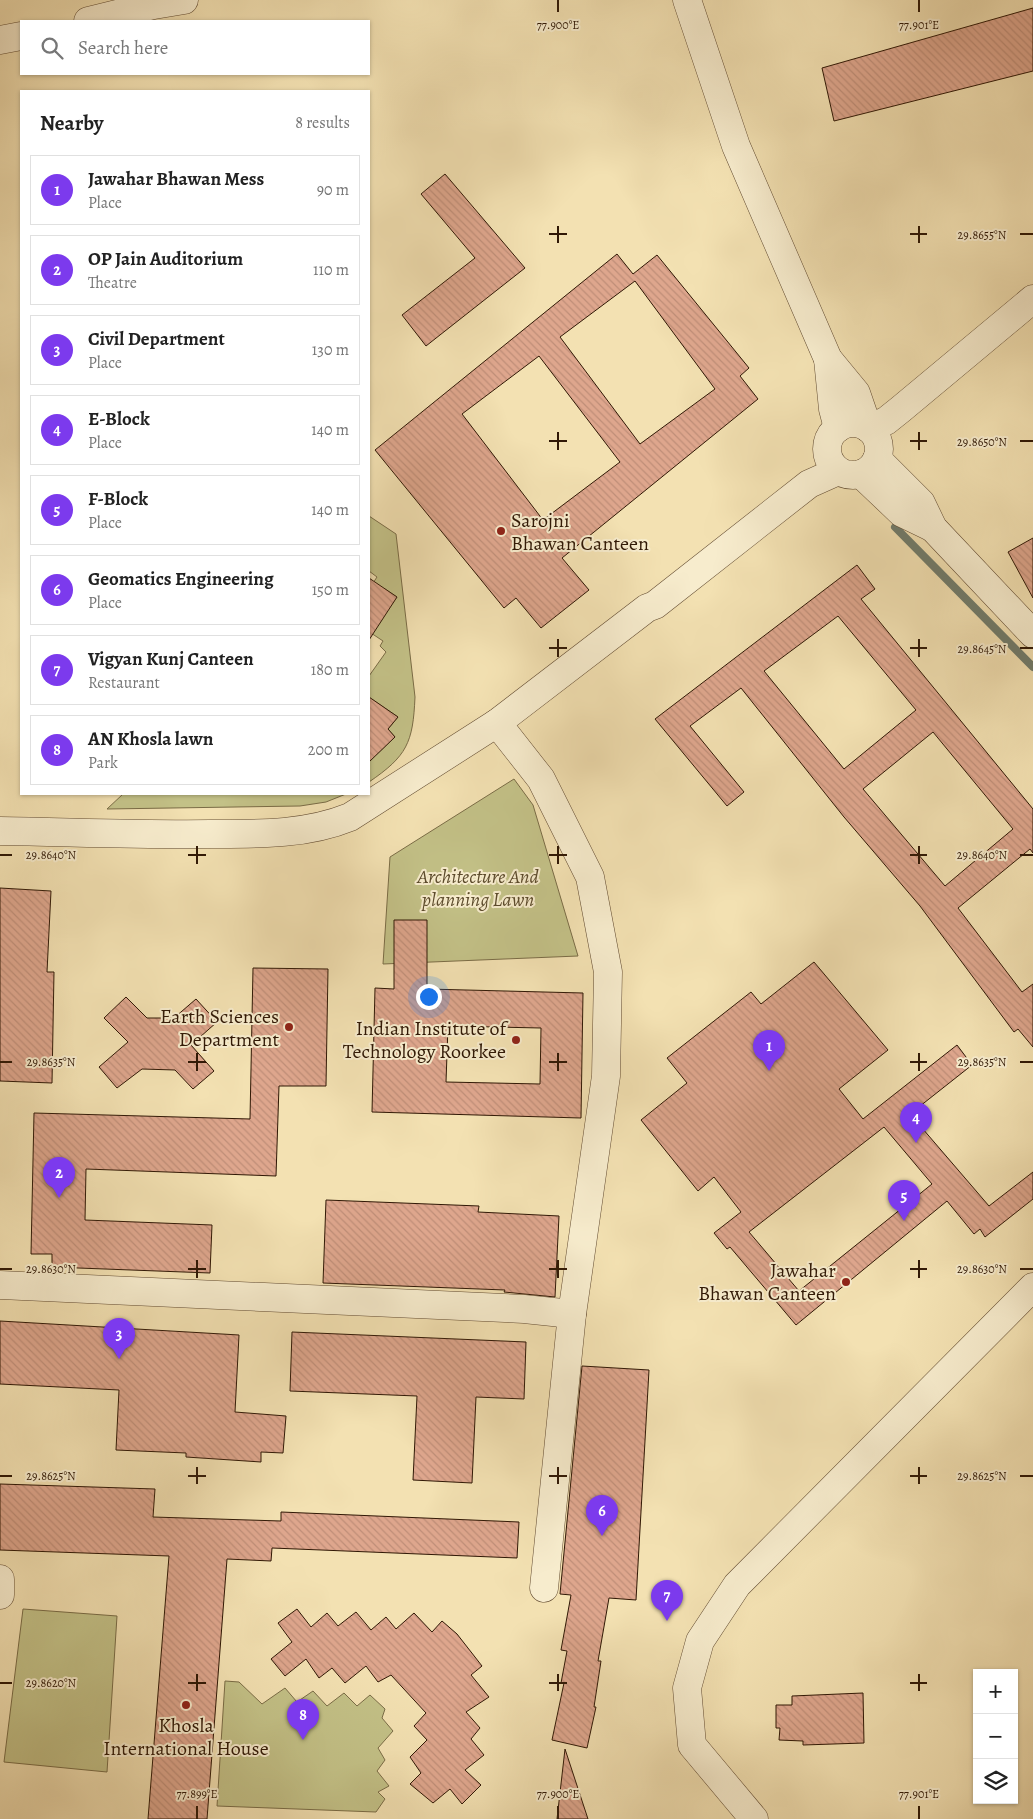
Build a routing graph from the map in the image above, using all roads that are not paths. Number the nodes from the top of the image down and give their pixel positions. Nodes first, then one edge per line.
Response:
1 (184, 0) edge
2 (687, 0) edge
3 (92, 20) edge
4 (20, 36) edge
5 (0, 40) edge
6 (1033, 300) edge
7 (828, 359) junction
8 (858, 456) junction
9 (1033, 634) edge
10 (497, 723) junction
11 (0, 831) edge
12 (0, 1285) edge
13 (1033, 1287) edge
14 (572, 1314) junction
15 (0, 1579) edge
16 (544, 1588) dead end
17 (0, 1595) edge
18 (754, 1819) edge

1 - 3 street
2 - 7 street
4 - 5 street
6 - 8 street
7 - 8 street
7 - 8 street
8 - 9 street
8 - 10 street
10 - 11 street
10 - 14 street
12 - 14 street
13 - 18 street
14 - 16 street
15 - 17 street

